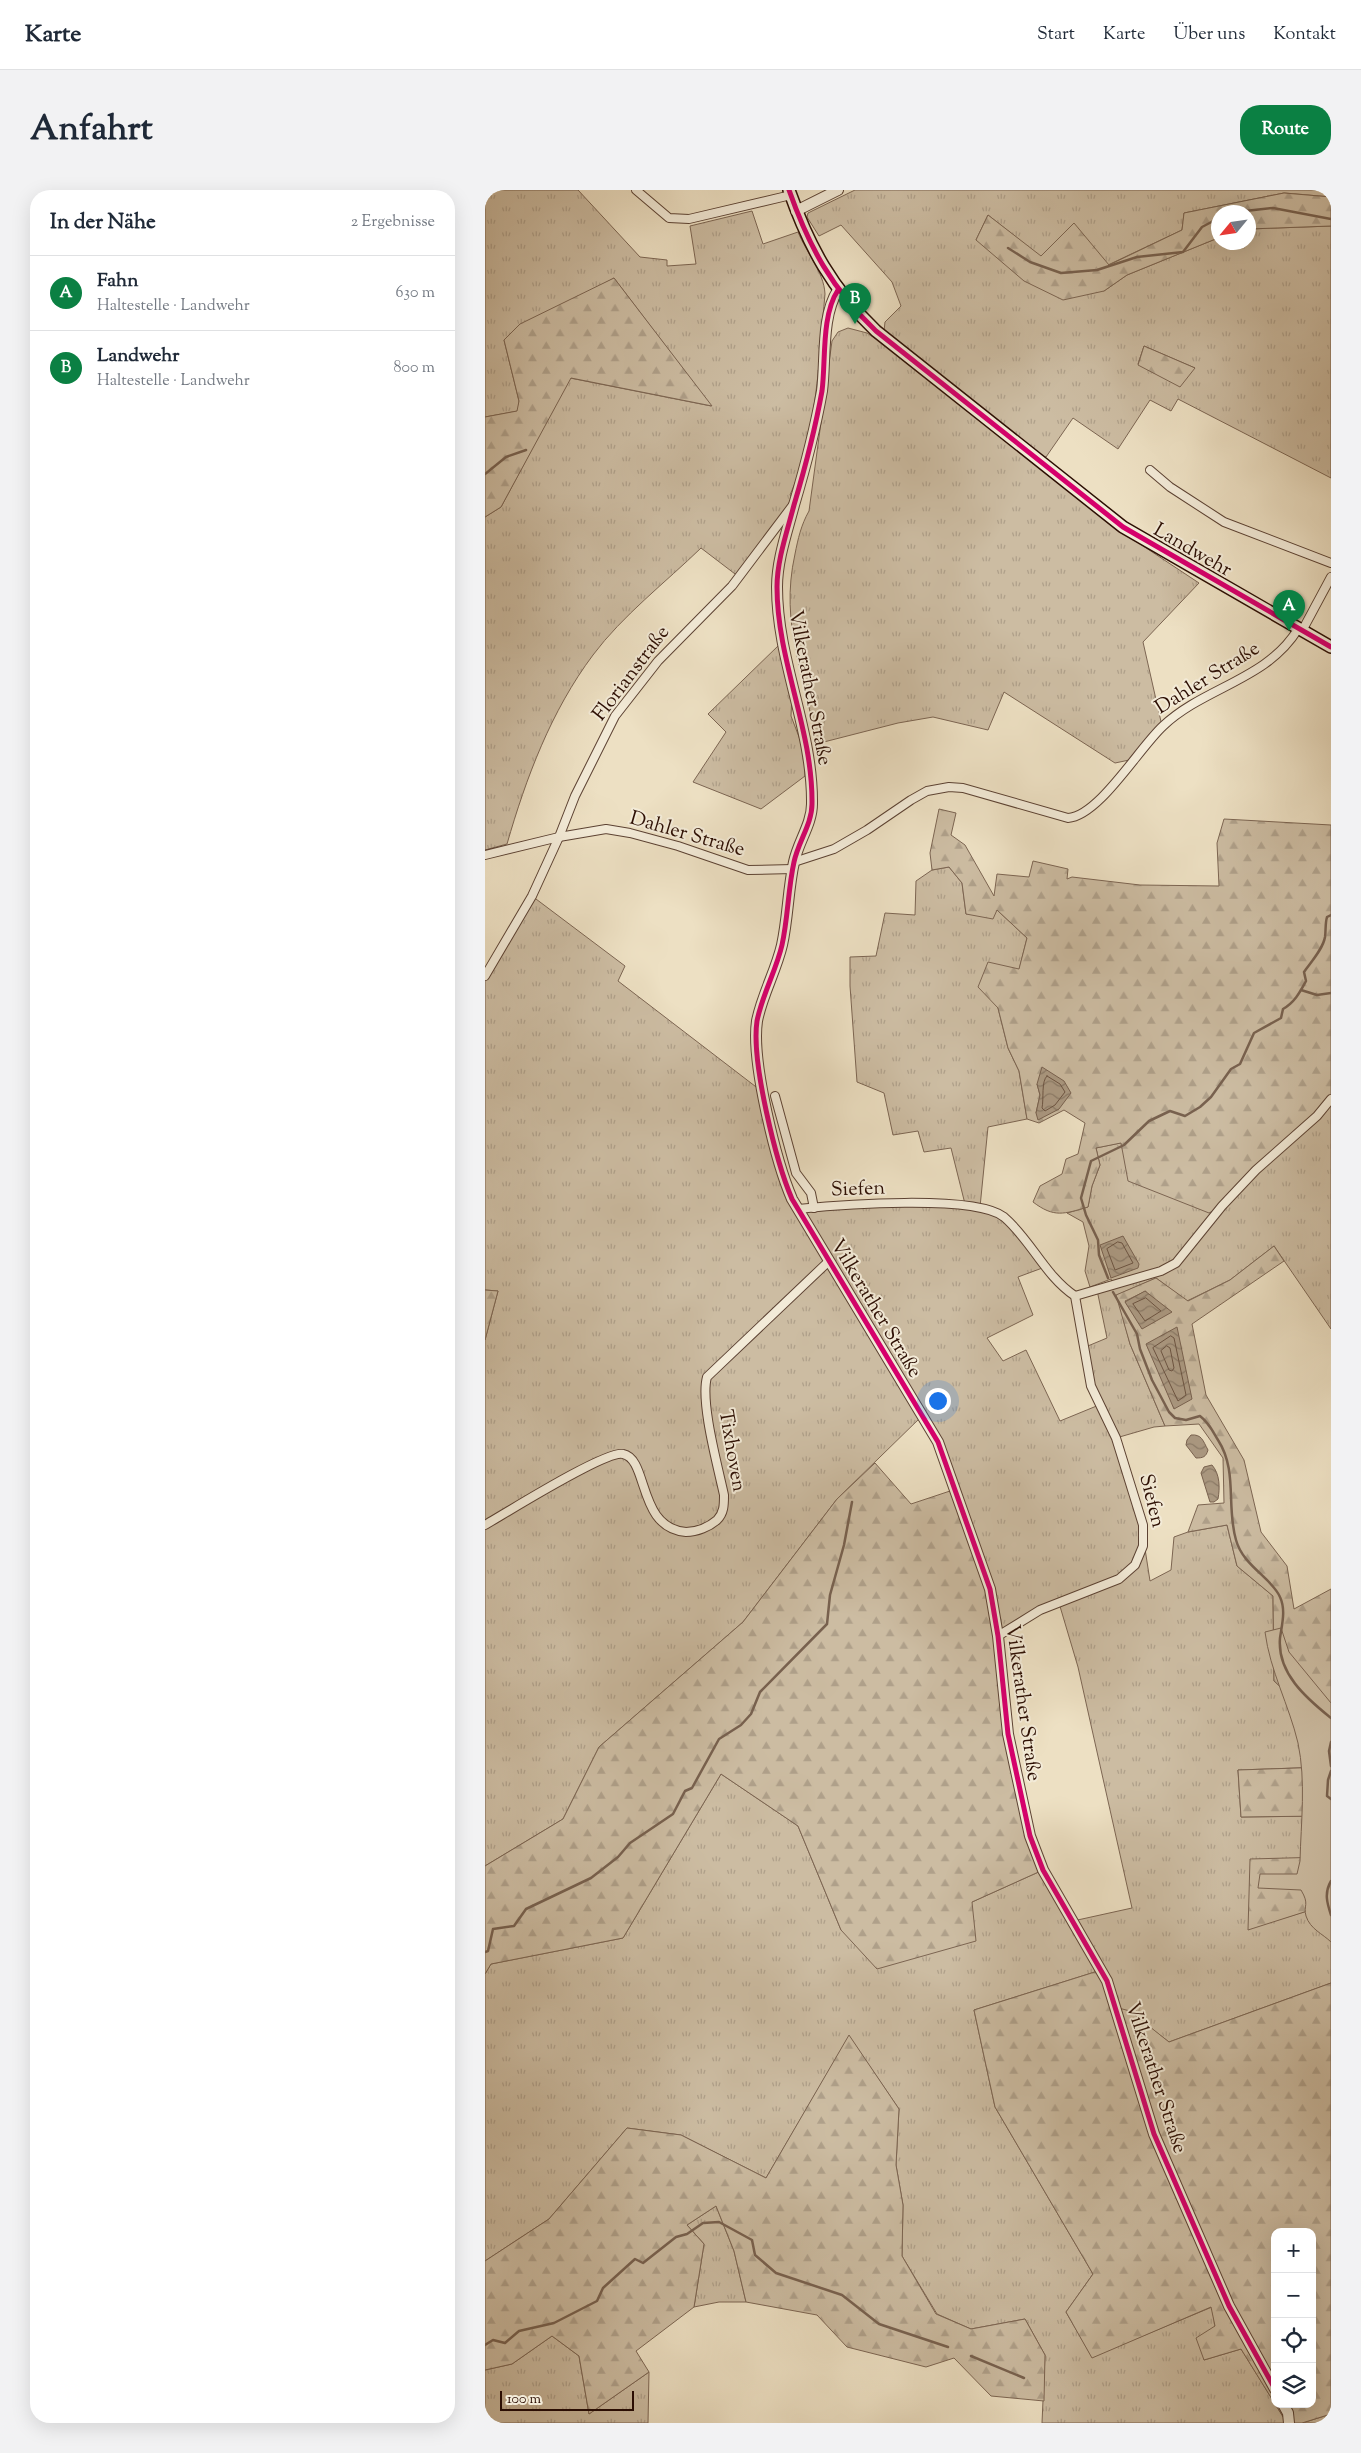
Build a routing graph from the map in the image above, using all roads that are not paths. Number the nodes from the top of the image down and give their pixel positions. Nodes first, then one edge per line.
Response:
1 (636, 190) edge
2 (838, 190) edge
3 (790, 192) edge
4 (796, 211) junction
5 (838, 290) junction
6 (1150, 470) dead end
7 (795, 501) junction
8 (1331, 563) edge
9 (1331, 577) edge
10 (1300, 630) junction
11 (1331, 647) edge
12 (559, 837) junction
13 (485, 855) edge
14 (793, 865) junction
15 (485, 976) edge
16 (779, 1099) dead end
17 (1331, 1099) edge
18 (814, 1208) junction
19 (797, 1209) junction
20 (829, 1260) junction
21 (1075, 1296) junction
22 (485, 1524) edge
23 (998, 1636) junction
24 (1271, 2382) edge
25 (1286, 2408) edge
26 (1289, 2423) edge

1 - 3 street
2 - 4 street
3 - 4 main road, Landwehr
4 - 5 main road, Landwehr
5 - 7 street, Vilkerather Straße
5 - 10 main road, Landwehr
6 - 8 street
7 - 12 street, Florianstraße
7 - 14 street, Vilkerather Straße
9 - 10 street, Dahler Straße
10 - 11 main road, Landwehr
10 - 14 street, Dahler Straße
12 - 13 street, Dahler Straße
12 - 14 street, Dahler Straße
12 - 15 street, Florianstraße
14 - 19 street, Vilkerather Straße
16 - 18 street, Siefen
17 - 21 street
18 - 19 street, Siefen
18 - 21 street, Siefen
19 - 20 street, Vilkerather Straße
20 - 22 street, Tixhoven
20 - 23 street, Vilkerather Straße
21 - 23 street, Siefen
23 - 24 street, Vilkerather Straße
25 - 26 street

